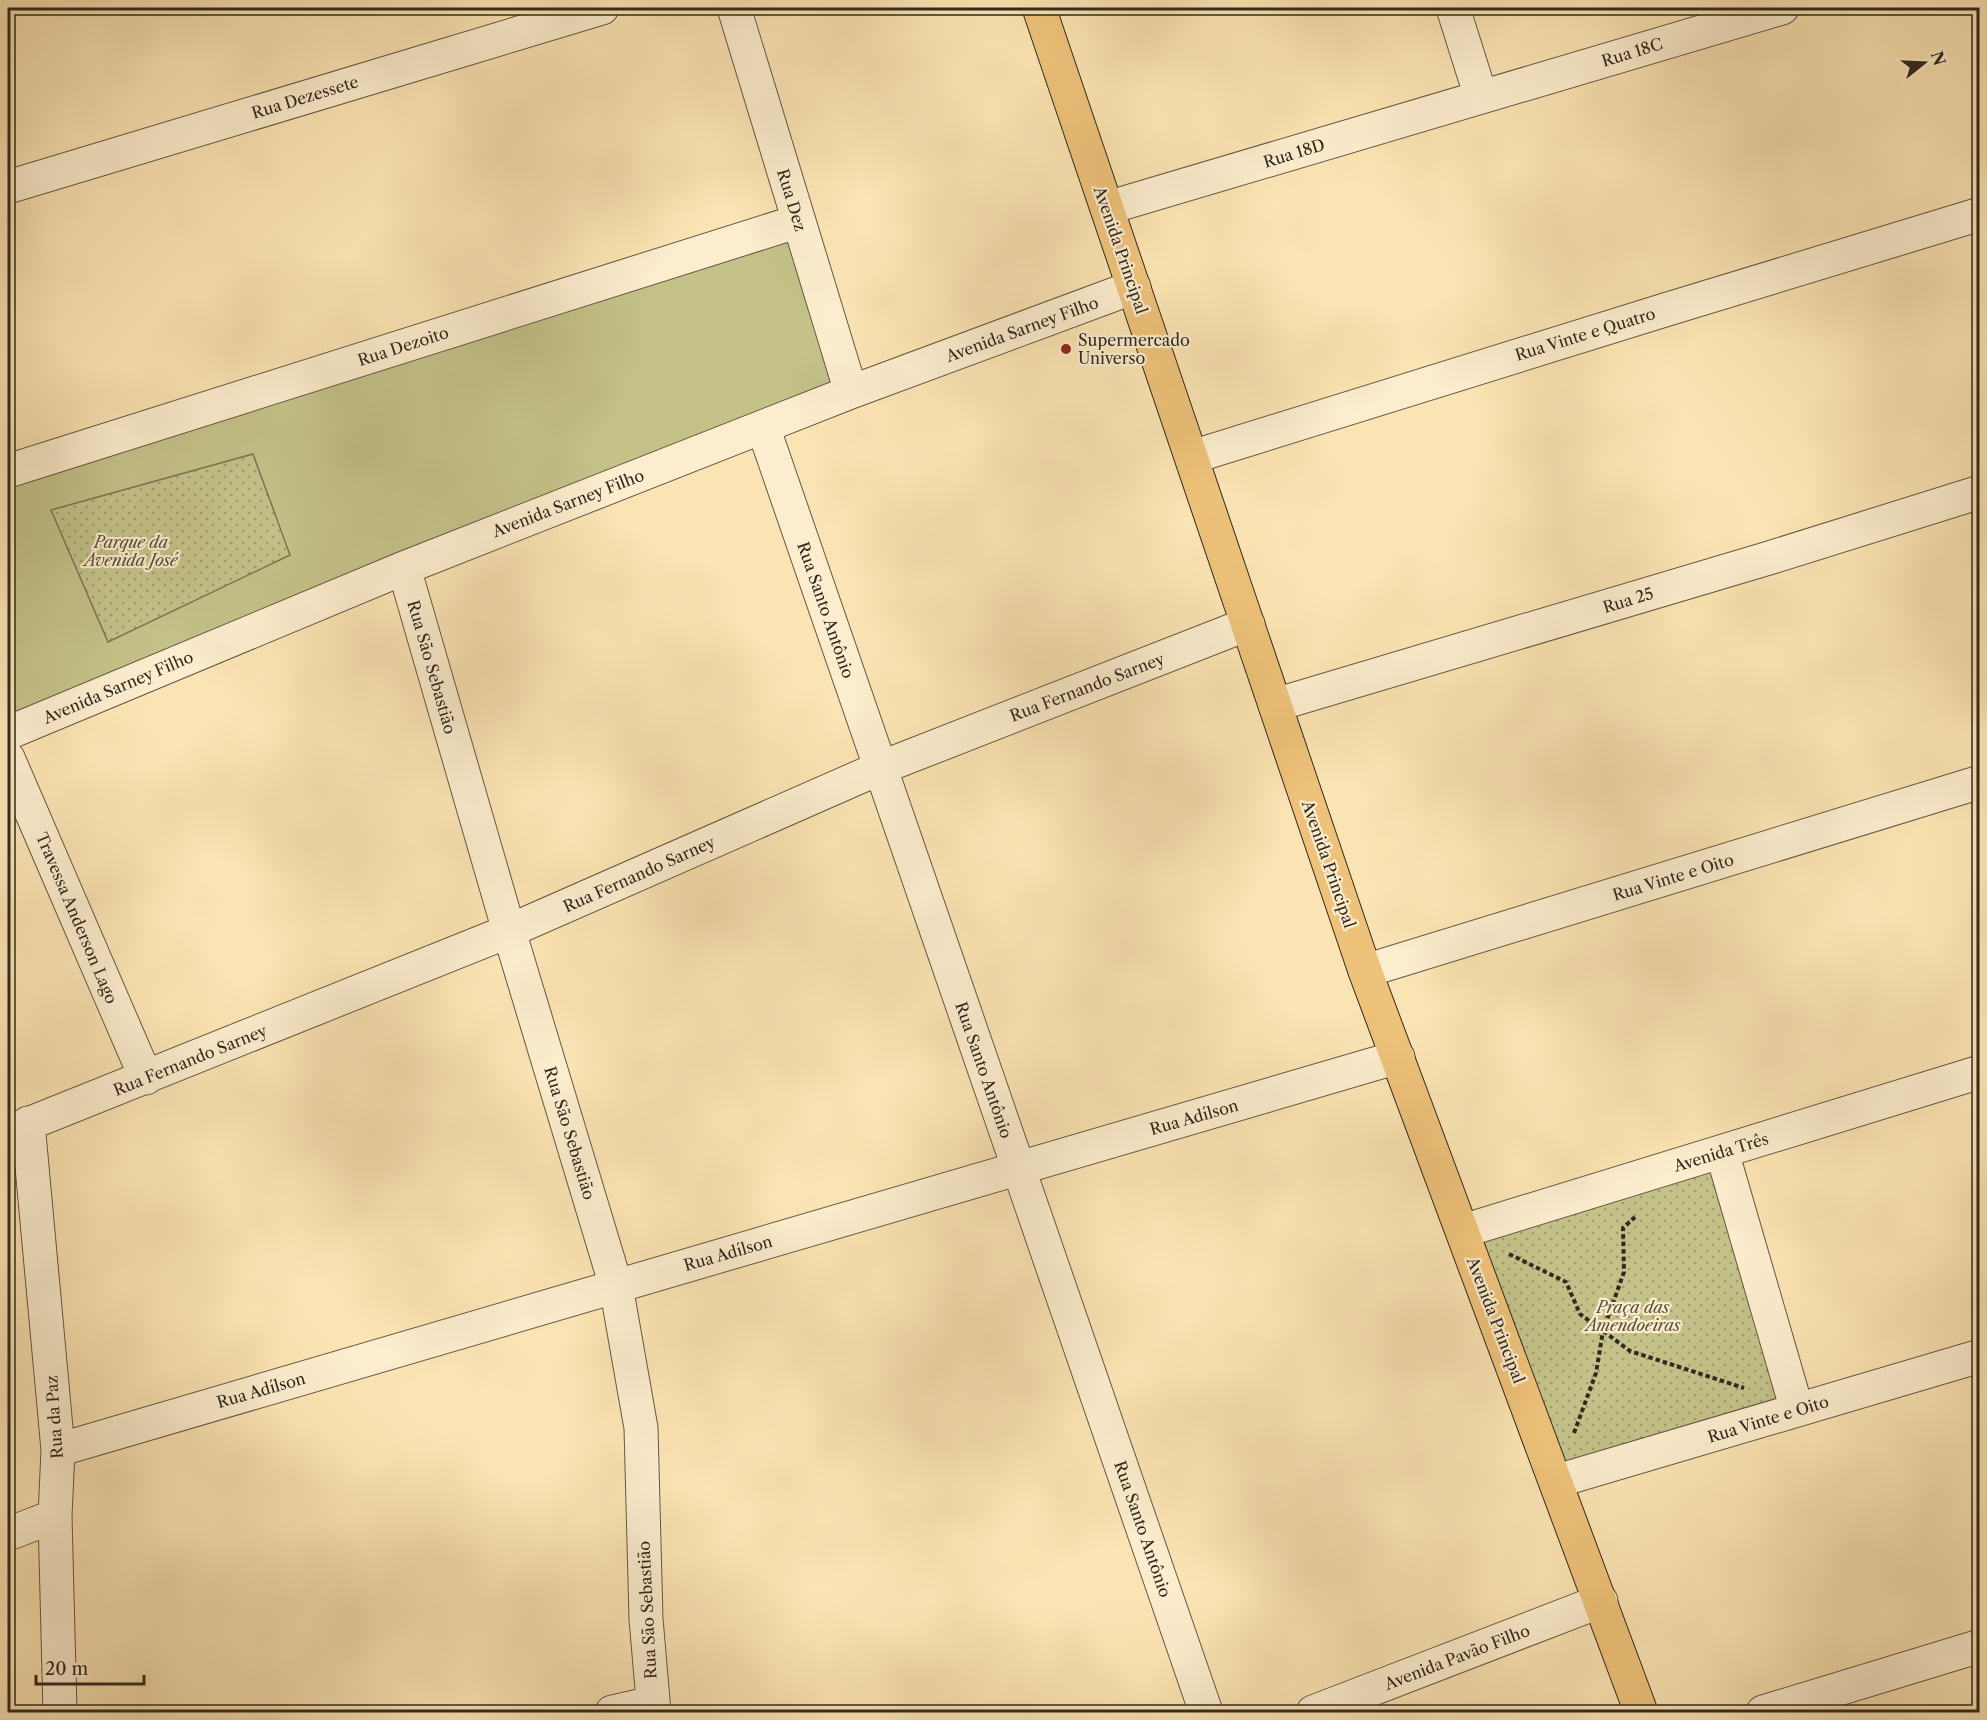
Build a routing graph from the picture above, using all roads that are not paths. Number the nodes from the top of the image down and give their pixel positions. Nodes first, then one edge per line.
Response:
1 (602, 8) edge
2 (734, 8) edge
3 (1039, 8) edge
4 (1453, 8) edge
5 (1782, 8) edge
6 (1481, 97) junction
7 (8, 187) edge
8 (1107, 208) junction
9 (1980, 214) edge
10 (799, 221) junction
11 (1134, 287) junction
12 (851, 392) junction
13 (763, 427) junction
14 (1191, 457) junction
15 (8, 471) edge
16 (1980, 492) edge
17 (404, 568) junction
18 (1248, 624) junction
19 (1275, 705) junction
20 (8, 733) edge
21 (8, 758) edge
22 (880, 768) junction
23 (1980, 782) edge
24 (509, 931) junction
25 (1365, 971) junction
26 (1398, 1057) junction
27 (1980, 1072) edge
28 (146, 1078) junction
29 (18, 1127) edge
30 (1722, 1152) junction
31 (1018, 1168) junction
32 (1463, 1231) junction
33 (616, 1286) junction
34 (1980, 1356) edge
35 (1797, 1410) junction
36 (58, 1450) junction
37 (1557, 1481) junction
38 (55, 1516) junction
39 (8, 1534) edge
40 (1601, 1601) junction
41 (1980, 1646) edge
42 (653, 1708) edge
43 (60, 1713) edge
44 (612, 1713) edge
45 (1206, 1713) edge
46 (1313, 1713) edge
47 (1641, 1713) edge
48 (1763, 1713) edge

1 - 7 street, Rua Dezessete
2 - 10 street, Rua Dez
3 - 8 main road, Avenida Principal
4 - 6 street
5 - 6 street, Rua 18C
6 - 8 street, Rua 18D
8 - 11 main road, Avenida Principal
9 - 14 street, Rua Vinte e Quatro
10 - 12 street, Rua Dez
10 - 15 street, Rua Dezoito
11 - 12 street, Avenida Sarney Filho
11 - 14 main road, Avenida Principal
12 - 13 street, Avenida Sarney Filho
13 - 17 street, Avenida Sarney Filho
13 - 22 street, Rua Santo Antônio
14 - 18 main road, Avenida Principal
16 - 19 street, Rua 25
17 - 20 street, Avenida Sarney Filho
17 - 24 street, Rua São Sebastião
18 - 19 main road, Avenida Principal
18 - 22 street, Rua Fernando Sarney
19 - 25 main road, Avenida Principal
21 - 28 street, Travessa Anderson Lago
22 - 24 street, Rua Fernando Sarney
22 - 31 street, Rua Santo Antônio
23 - 25 street, Rua Vinte e Oito
24 - 28 street, Rua Fernando Sarney
24 - 33 street, Rua São Sebastião
25 - 26 main road, Avenida Principal
26 - 31 street, Rua Adílson
26 - 32 main road, Avenida Principal
27 - 30 street, Avenida Três
28 - 29 street, Rua Fernando Sarney
29 - 36 street, Rua da Paz
30 - 32 street, Avenida Três
30 - 35 street
31 - 33 street, Rua Adílson
31 - 45 street, Rua Santo Antônio
32 - 37 main road, Avenida Principal
33 - 36 street, Rua Adílson
33 - 42 street, Rua São Sebastião
34 - 35 street, Rua Vinte e Oito
35 - 37 street, Rua Vinte e Oito
36 - 38 street, Rua da Paz
37 - 40 main road, Avenida Principal
38 - 39 street
38 - 43 street, Rua da Paz
40 - 46 street, Avenida Pavão Filho
40 - 47 main road, Avenida Principal
41 - 48 street
42 - 44 street

